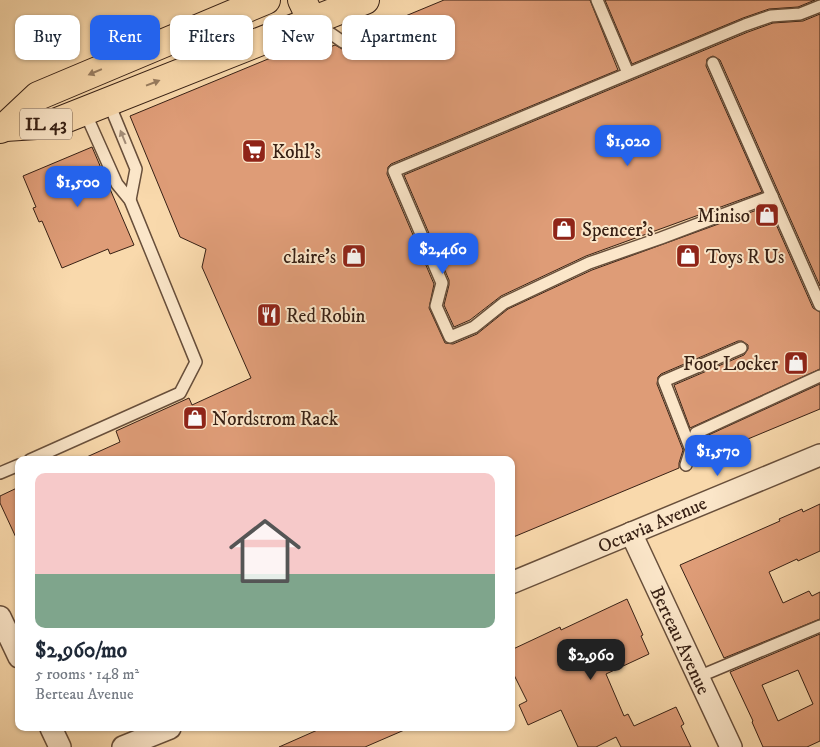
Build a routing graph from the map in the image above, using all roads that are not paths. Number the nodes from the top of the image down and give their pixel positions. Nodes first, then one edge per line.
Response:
1 (365, 0) edge
2 (597, 0) edge
3 (257, 2) edge
4 (820, 6) edge
5 (307, 10) edge
6 (342, 41) edge
7 (713, 63) dead end
8 (628, 73) junction
9 (96, 106) junction
10 (3, 128) edge
11 (772, 196) junction
12 (130, 200) junction
13 (820, 305) edge
14 (741, 348) dead end
15 (820, 376) edge
16 (691, 450) junction
17 (820, 454) edge
18 (39, 456) edge
19 (686, 465) dead end
20 (15, 467) edge
21 (0, 473) edge
22 (631, 532) junction
23 (515, 581) edge
24 (0, 617) edge
25 (820, 626) edge
26 (15, 649) edge
27 (698, 677) junction
28 (52, 731) edge
29 (163, 731) edge
30 (60, 747) edge
31 (124, 747) edge
32 (731, 747) edge

1 - 5 main road, IL 43
2 - 8 lane
3 -> 10 main road, IL 43
4 - 8 lane
5 - 6 lane
9 -> 5 main road, IL 43
7 - 11 lane
8 - 11 lane
9 - 10 main road, IL 43
9 - 12 lane
12 -> 9 lane
11 - 13 lane
12 - 18 lane
14 - 16 lane
15 - 16 lane
16 - 19 lane
17 - 22 street, Octavia Avenue
20 - 21 lane
22 - 23 street, Octavia Avenue
22 - 27 street, Berteau Avenue
24 - 26 street
25 - 27 lane
27 - 32 street, Berteau Avenue
28 - 30 street
29 - 31 street

